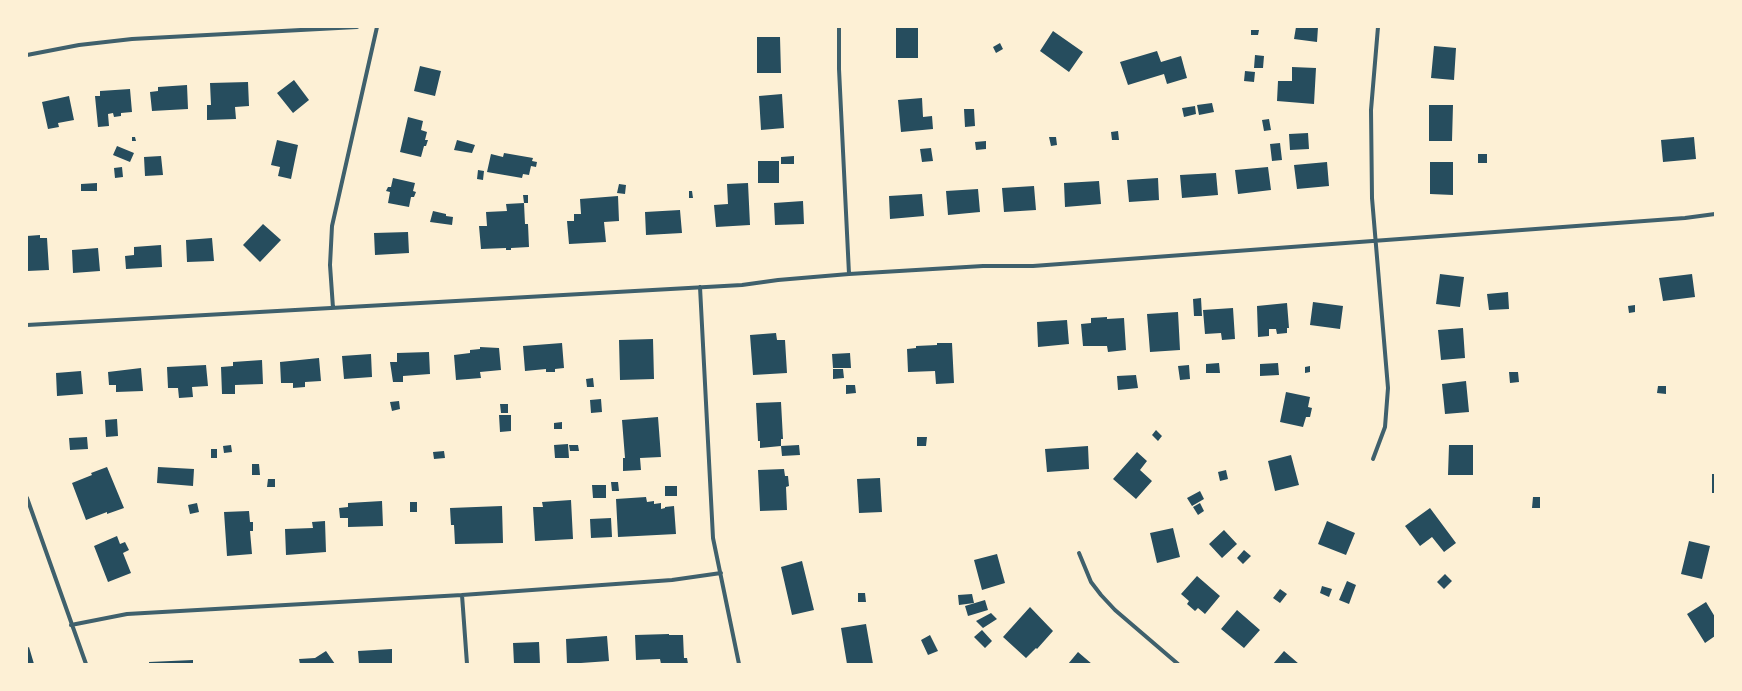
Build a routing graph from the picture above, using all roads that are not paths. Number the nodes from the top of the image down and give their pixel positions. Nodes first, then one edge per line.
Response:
1 (357, 27) edge
2 (377, 27) edge
3 (839, 27) edge
4 (1378, 27) edge
5 (27, 54) edge
6 (1715, 214) edge
7 (1376, 240) junction
8 (850, 274) junction
9 (700, 287) junction
10 (333, 308) junction
11 (27, 326) edge
12 (1373, 459) dead end
13 (27, 498) edge
14 (1079, 553) dead end
15 (721, 574) junction
16 (462, 595) junction
17 (71, 625) junction
18 (86, 664) edge
19 (467, 664) edge
20 (739, 664) edge
21 (1178, 664) edge

1 - 5 street
2 - 10 street
3 - 8 street
4 - 7 street
6 - 7 street
7 - 8 street
7 - 12 street
8 - 9 street
9 - 10 street
9 - 15 street
10 - 11 street
13 - 17 street
14 - 21 street
15 - 16 street
15 - 20 street
16 - 17 street
16 - 19 street
17 - 18 street

